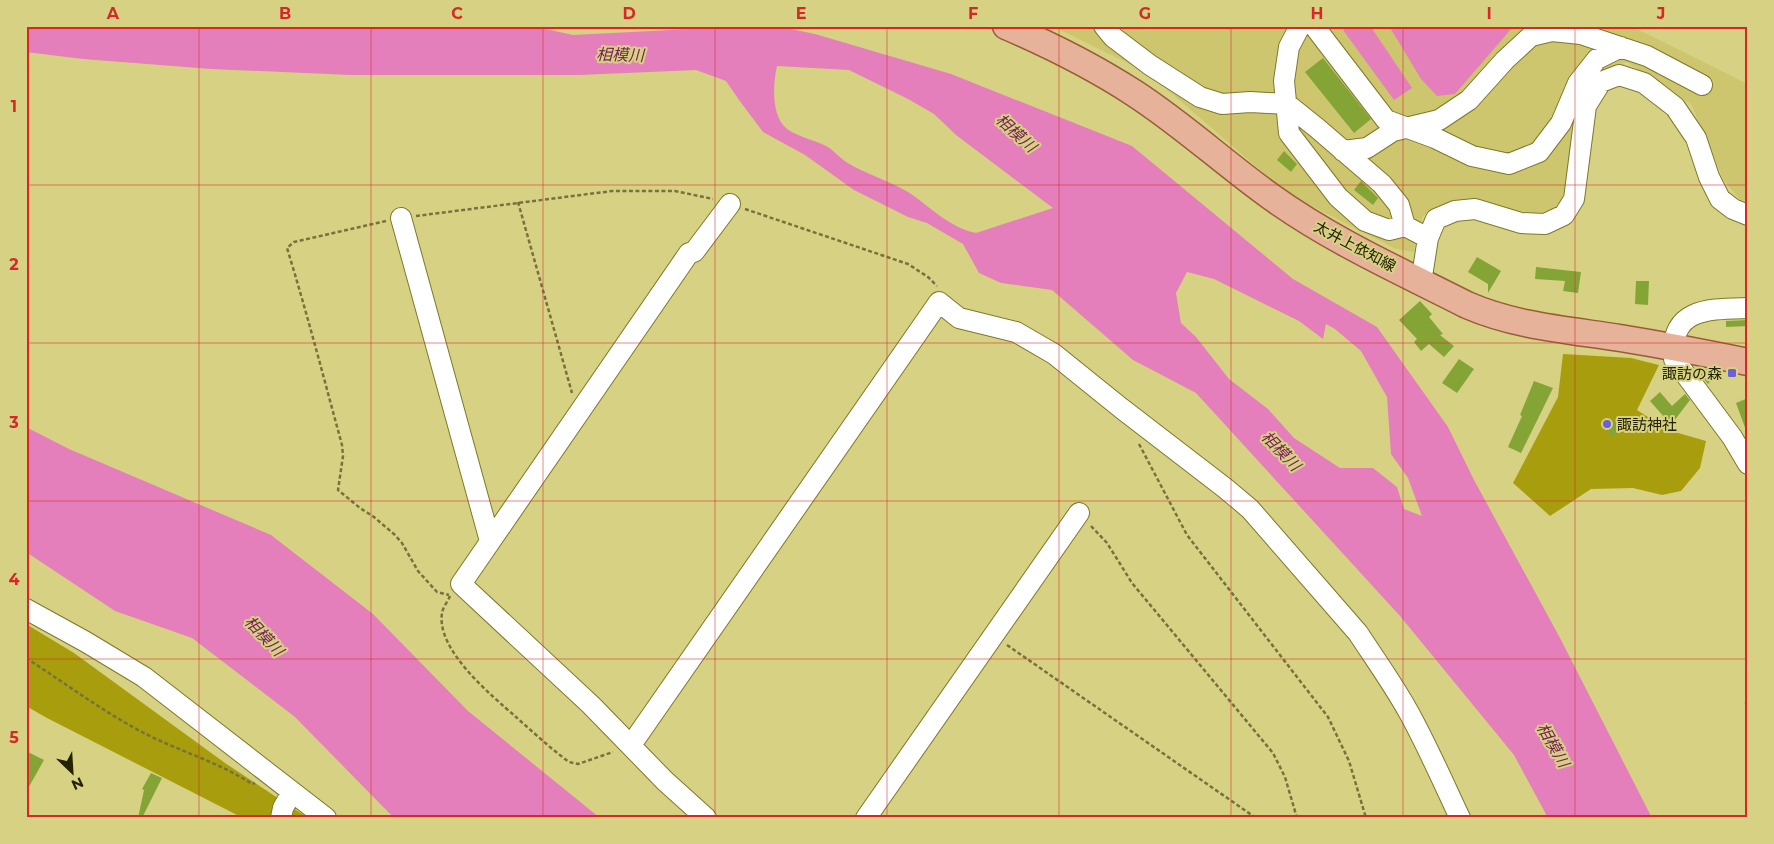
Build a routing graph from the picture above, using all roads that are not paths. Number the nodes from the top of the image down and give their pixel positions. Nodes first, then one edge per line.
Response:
1 (1006, 26) edge
2 (1104, 26) edge
3 (1300, 26) edge
4 (1314, 26) edge
5 (1621, 47) junction
6 (1702, 85) dead end
7 (1287, 104) junction
8 (1406, 127) junction
9 (1343, 151) junction
10 (730, 204) road end
11 (1748, 215) edge
12 (400, 218) road end
13 (1405, 226) junction
14 (1428, 238) junction
15 (1418, 280) junction
16 (1748, 308) edge
17 (1673, 346) junction
18 (1748, 362) edge
19 (1748, 464) edge
20 (1079, 513) road end
21 (490, 541) junction
22 (26, 609) edge
23 (630, 745) junction
24 (292, 792) junction
25 (281, 818) edge
26 (326, 818) edge
27 (706, 818) edge
28 (866, 818) edge
29 (1460, 818) edge

1 - 15 main road, 太井上依知線
2 - 7 street
3 - 7 street
4 - 8 street
5 - 6 street
5 - 8 street
5 - 8 street
7 - 9 street
7 - 13 street
8 - 9 street
9 - 13 street
10 - 21 street
11 - 14 street
12 - 21 street
13 - 14 street
14 - 15 street
15 - 17 main road, 太井上依知線
16 - 17 street
17 - 18 main road, 太井上依知線
17 - 19 street
20 - 28 street
21 - 23 street
22 - 24 street
23 - 27 street
23 - 29 street
24 - 25 street
24 - 26 street

